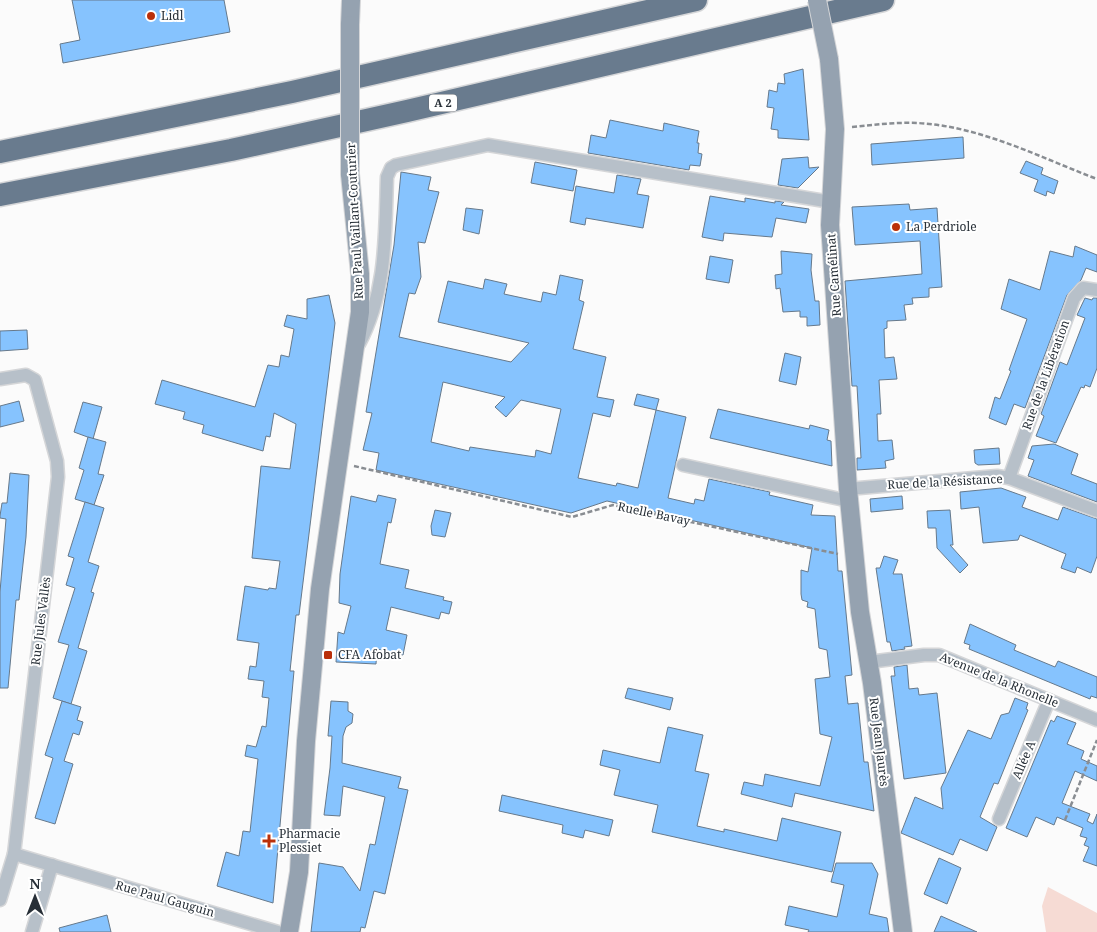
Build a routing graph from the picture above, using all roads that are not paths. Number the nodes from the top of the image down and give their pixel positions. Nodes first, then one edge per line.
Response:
1 (351, 0) edge
2 (696, 0) edge
3 (817, 0) edge
4 (883, 0) edge
5 (0, 152) edge
6 (0, 195) edge
7 (831, 202) junction
8 (1097, 290) edge
9 (354, 352) junction
10 (0, 379) edge
11 (682, 465) dead end
12 (1009, 478) junction
13 (848, 495) junction
14 (1097, 510) edge
15 (855, 554) joint
16 (869, 662) junction
17 (1049, 700) junction
18 (1097, 720) edge
19 (999, 819) dead end
20 (14, 854) junction
21 (52, 865) junction
22 (0, 900) edge
23 (32, 932) edge
24 (278, 932) edge
25 (289, 932) edge
26 (903, 932) edge

1 - 9 street, Rue Paul Vaillant-Couturier, bridge
2 - 5 highway
3 - 7 street, Rue Camélinat, bridge
4 - 6 highway, A 2
7 - 9 street
7 - 13 street, Rue Camélinat
8 - 12 street, Rue de la Libération
9 - 25 street, Rue Paul Vaillant-Couturier
10 - 20 street, Rue Jules Vallès
11 - 13 street
12 - 13 street, Rue de la Résistance
12 - 14 street, Rue de la Résistance
13 - 15 street, Rue Camélinat
15 - 16 street, Rue Jean Jaurès
16 - 17 street, Avenue de la Rhonelle
16 - 26 street, Rue Jean Jaurès
17 - 18 street, Avenue de la Rhonelle
17 - 19 street, Allée A
20 - 21 street, Rue Paul Gauguin
20 - 22 street, Rue Jules Vallès
21 - 23 street
21 - 24 street, Rue Paul Gauguin

